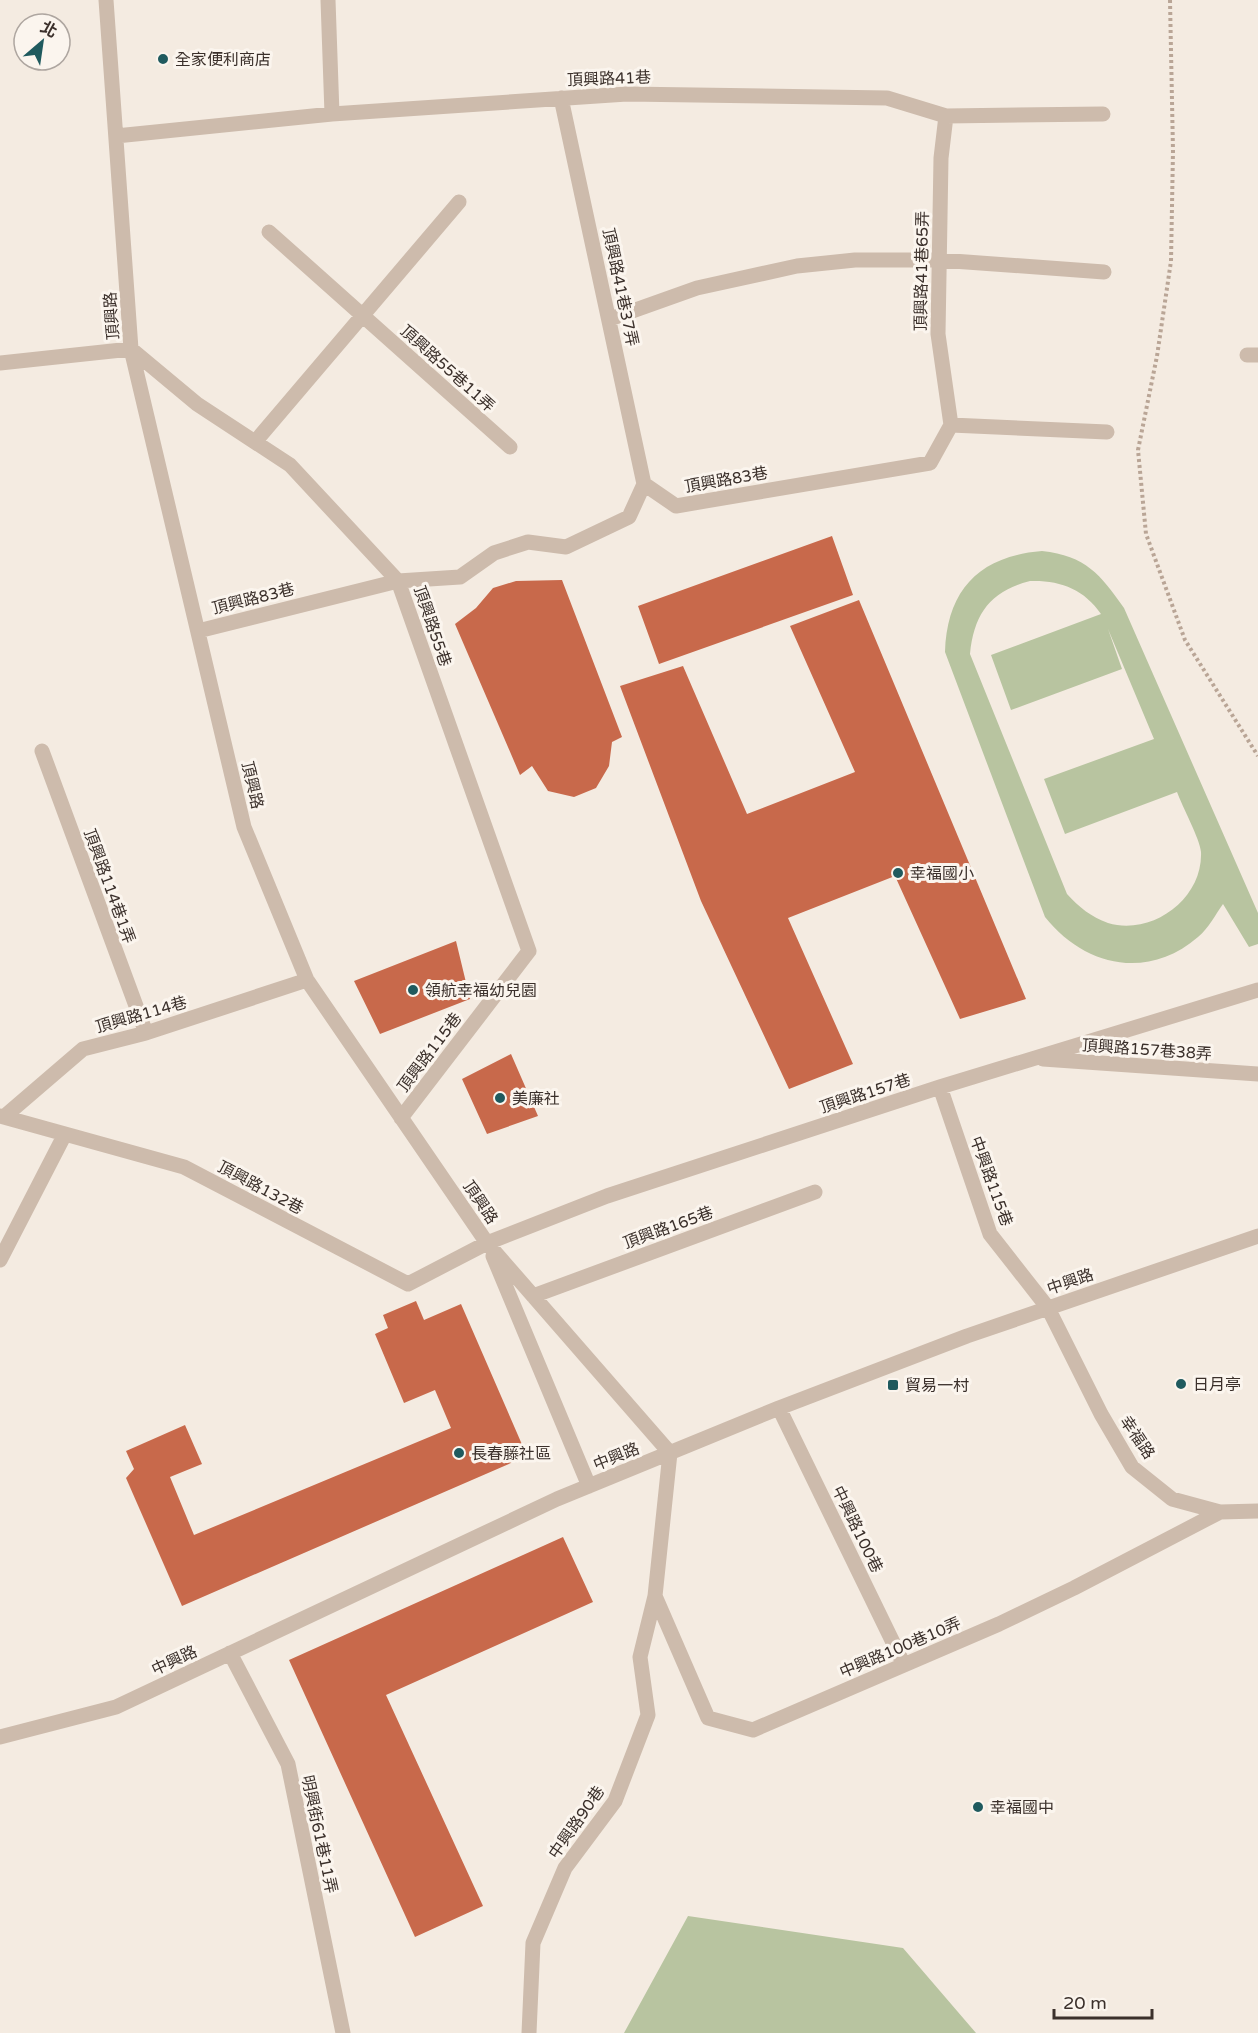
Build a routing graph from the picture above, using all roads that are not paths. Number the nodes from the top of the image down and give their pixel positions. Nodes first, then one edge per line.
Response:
1 (106, 0) edge
2 (328, 0) edge
3 (561, 98) junction
4 (332, 114) junction
5 (1103, 114) dead end
6 (946, 116) junction
7 (116, 136) junction
8 (459, 202) dead end
9 (270, 232) dead end
10 (939, 260) junction
11 (1104, 273) dead end
12 (362, 315) junction
13 (610, 319) junction
14 (131, 349) junction
15 (0, 363) edge
16 (951, 425) junction
17 (1107, 432) dead end
18 (255, 441) junction
19 (510, 447) dead end
20 (644, 484) junction
21 (398, 581) junction
22 (198, 631) junction
23 (42, 751) dead end
24 (529, 951) joint
25 (307, 980) junction
26 (1258, 990) edge
27 (146, 1033) junction
28 (1034, 1058) junction
29 (1258, 1074) edge
30 (940, 1087) junction
31 (3, 1116) edge
32 (401, 1118) junction
33 (65, 1134) junction
34 (815, 1192) dead end
35 (1258, 1236) edge
36 (487, 1243) junction
37 (0, 1260) edge
38 (533, 1296) junction
39 (1048, 1308) junction
40 (780, 1408) junction
41 (670, 1453) junction
42 (589, 1486) junction
43 (1258, 1511) edge
44 (1220, 1512) junction
45 (655, 1596) junction
46 (230, 1653) junction
47 (904, 1665) junction
48 (0, 1737) edge
49 (343, 2033) edge
50 (528, 2033) edge

1 - 7 street, 頂興路
2 - 4 street
3 - 4 street, 頂興路41巷
3 - 6 street, 頂興路41巷
3 - 13 street, 頂興路41巷37弄
4 - 7 street, 頂興路41巷
5 - 6 street, 頂興路41巷
6 - 10 street, 頂興路41巷65弄
7 - 14 street, 頂興路
8 - 12 street
9 - 12 street, 頂興路55巷11弄
10 - 11 street
10 - 13 street
10 - 16 street, 頂興路41巷65弄
12 - 18 street
12 - 19 street, 頂興路55巷11弄
13 - 20 street, 頂興路41巷37弄
14 - 15 street
14 - 18 street, 頂興路55巷
14 - 22 street, 頂興路
16 - 17 street
16 - 20 street, 頂興路83巷
18 - 21 street, 頂興路55巷
20 - 21 street, 頂興路83巷
21 - 22 street, 頂興路83巷
21 - 24 street, 頂興路55巷
22 - 25 street, 頂興路
23 - 27 street, 頂興路114巷1弄
24 - 32 street, 頂興路115巷
25 - 27 street, 頂興路114巷
25 - 32 street, 頂興路
26 - 28 street, 頂興路157巷
27 - 31 street, 頂興路114巷
28 - 29 street, 頂興路157巷38弄
28 - 30 street, 頂興路157巷
30 - 36 street, 頂興路157巷
30 - 39 street, 中興路115巷
31 - 33 street, 頂興路132巷
32 - 36 street, 頂興路
33 - 36 street, 頂興路132巷
33 - 37 street
34 - 38 street, 頂興路165巷
35 - 39 street, 中興路
36 - 38 street, 頂興路
36 - 42 street
38 - 41 street, 頂興路
39 - 40 street, 中興路
39 - 44 street, 幸福路
40 - 41 street, 中興路
40 - 47 street, 中興路100巷
41 - 42 street, 中興路
41 - 45 street, 中興路90巷
42 - 46 street, 中興路
43 - 44 street, 幸福路
44 - 47 street, 中興路100巷10弄
45 - 47 street, 中興路100巷10弄
45 - 50 street, 中興路90巷
46 - 48 street, 中興路
46 - 49 street, 明興街61巷11弄

